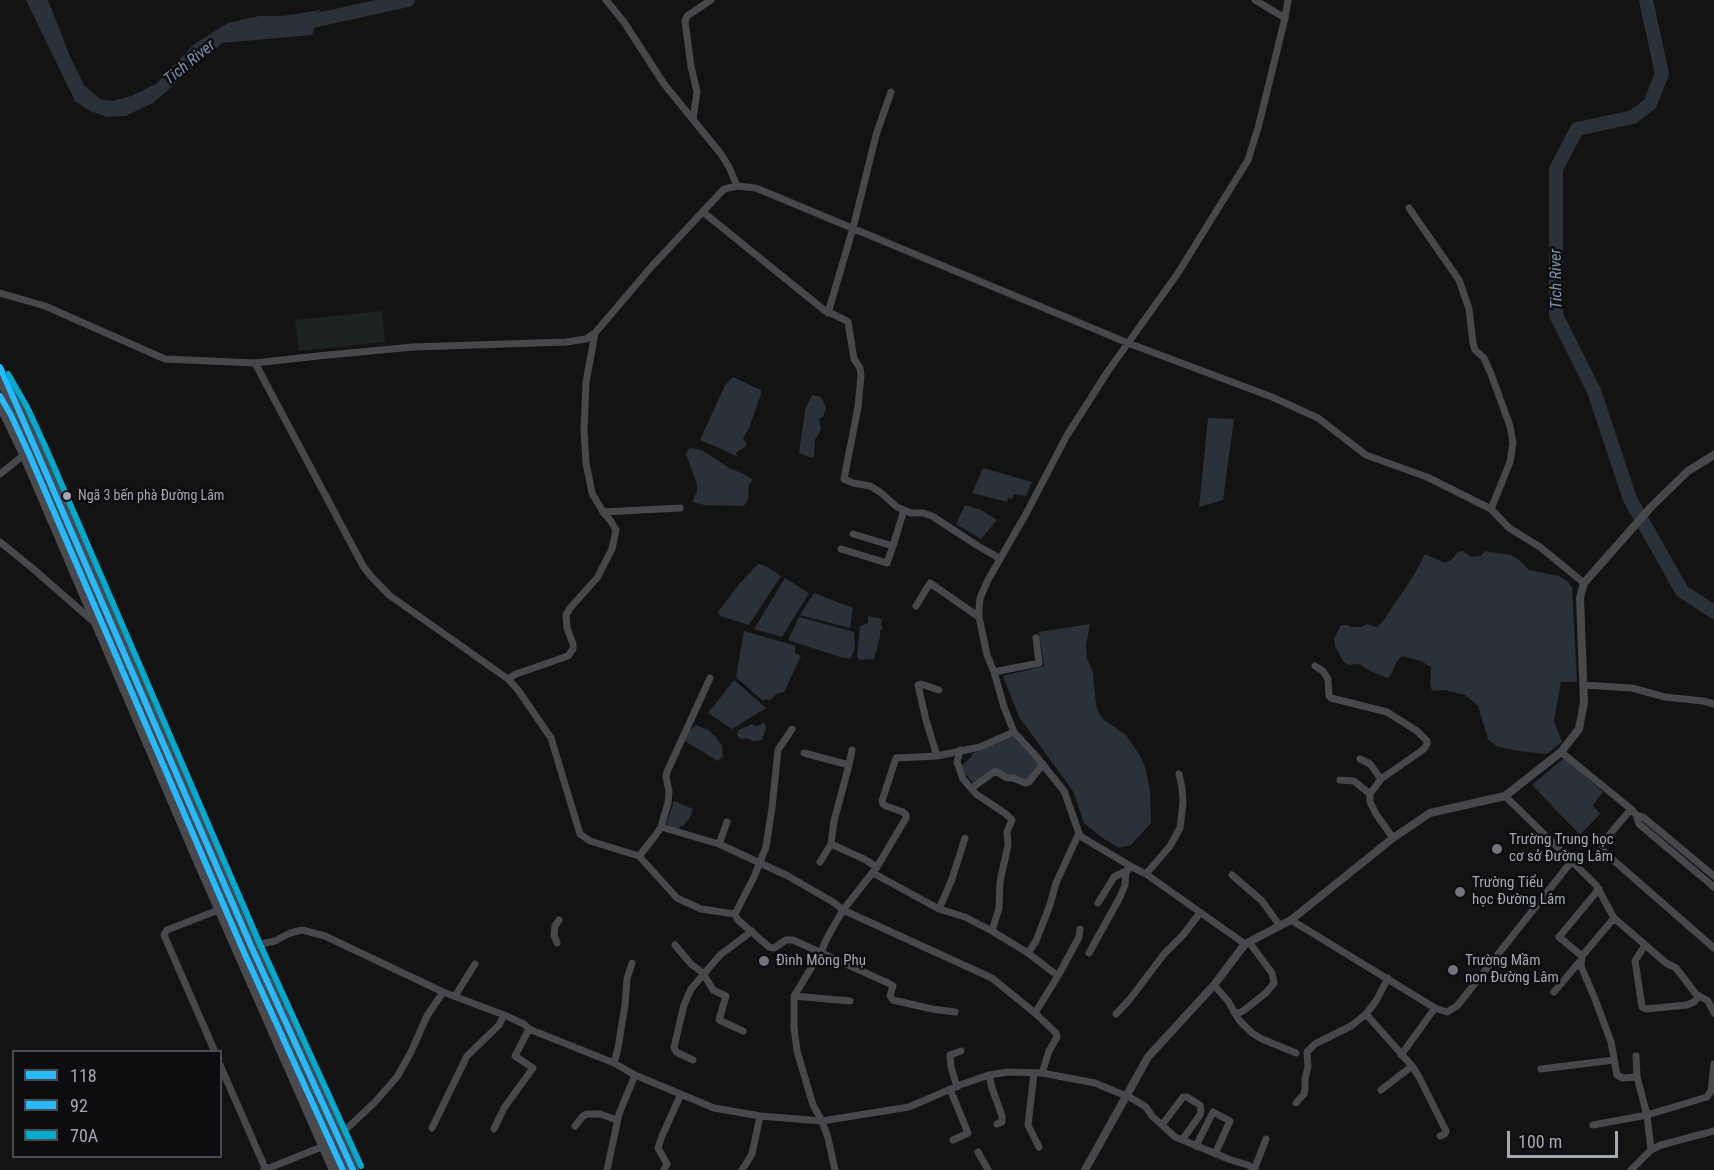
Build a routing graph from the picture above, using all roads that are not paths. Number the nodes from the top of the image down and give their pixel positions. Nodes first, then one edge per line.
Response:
1 (606, 0) edge
2 (711, 0) edge
3 (1255, 0) edge
4 (1288, 0) edge
5 (1284, 18) junction
6 (891, 92) dead end
7 (693, 119) junction
8 (736, 186) junction
9 (1409, 208) dead end
10 (703, 212) junction
11 (853, 228) junction
12 (0, 292) edge
13 (828, 313) junction
14 (595, 333) junction
15 (1128, 344) junction
16 (255, 363) junction
17 (0, 367) edge
18 (0, 378) edge
19 (7, 409) edge
20 (31, 452) junction
21 (1714, 455) edge
22 (0, 474) edge
23 (680, 508) dead end
24 (1491, 509) junction
25 (904, 510) junction
26 (603, 512) junction
27 (853, 534) dead end
28 (0, 542) edge
29 (893, 546) junction
30 (841, 549) dead end
31 (999, 558) junction
32 (1584, 582) junction
33 (916, 606) dead end
34 (979, 617) junction
35 (98, 625) junction
36 (1036, 638) dead end
37 (1315, 666) dead end
38 (994, 672) junction
39 (710, 678) dead end
40 (507, 679) junction
41 (1583, 685) junction
42 (939, 690) dead end
43 (1714, 705) edge
44 (792, 729) dead end
45 (1014, 732) junction
46 (852, 750) dead end
47 (960, 750) junction
48 (1561, 752) junction
49 (804, 753) dead end
50 (937, 756) junction
51 (1360, 759) dead end
52 (1043, 764) junction
53 (849, 765) junction
54 (1179, 774) dead end
55 (1381, 779) junction
56 (1340, 780) dead end
57 (972, 788) junction
58 (1370, 794) junction
59 (1505, 796) junction
60 (1630, 808) junction
61 (727, 822) dead end
62 (661, 827) junction
63 (1078, 833) junction
64 (965, 838) dead end
65 (1393, 838) junction
66 (719, 844) junction
67 (831, 844) junction
68 (639, 856) junction
69 (820, 862) dead end
70 (1572, 862) junction
71 (760, 863) junction
72 (1700, 869) junction
73 (875, 870) junction
74 (1129, 870) junction
75 (1146, 874) junction
76 (1232, 875) dead end
77 (1714, 876) edge
78 (1714, 886) edge
79 (1599, 889) junction
80 (1098, 903) dead end
81 (221, 909) junction
82 (939, 909) junction
83 (843, 910) junction
84 (1200, 913) junction
85 (735, 914) junction
86 (1614, 918) junction
87 (560, 920) dead end
88 (1291, 920) junction
89 (1280, 926) junction
90 (1080, 929) dead end
91 (752, 931) junction
92 (992, 931) junction
93 (557, 943) dead end
94 (1247, 943) junction
95 (675, 945) dead end
96 (1645, 945) junction
97 (251, 946) junction
98 (1714, 948) edge
99 (821, 952) junction
100 (1089, 952) dead end
101 (1028, 953) junction
102 (1581, 958) junction
103 (632, 963) dead end
104 (475, 964) dead end
105 (703, 973) junction
106 (1058, 976) junction
107 (1388, 978) junction
108 (1214, 985) junction
109 (443, 992) junction
110 (1554, 992) dead end
111 (455, 996) junction
112 (794, 996) junction
113 (1699, 996) junction
114 (850, 1001) dead end
115 (1435, 1008) junction
116 (1234, 1011) junction
117 (955, 1012) dead end
118 (1035, 1012) junction
119 (1714, 1013) edge
120 (1116, 1014) dead end
121 (1366, 1014) junction
122 (504, 1015) junction
123 (529, 1029) junction
124 (743, 1031) dead end
125 (213, 1050) edge
126 (961, 1051) dead end
127 (1296, 1053) dead end
128 (1401, 1055) junction
129 (1636, 1056) dead end
130 (693, 1060) dead end
131 (1614, 1060) junction
132 (614, 1063) junction
133 (1714, 1064) edge
134 (1412, 1066) junction
135 (1541, 1069) dead end
136 (222, 1070) edge
137 (1038, 1073) junction
138 (635, 1075) junction
139 (989, 1075) junction
140 (1637, 1077) junction
141 (953, 1088) junction
142 (1381, 1090) dead end
143 (681, 1095) junction
144 (1126, 1097) junction
145 (1296, 1103) dead end
146 (1647, 1115) junction
147 (760, 1116) junction
148 (618, 1120) junction
149 (822, 1121) junction
150 (997, 1124) dead end
151 (1162, 1125) junction
152 (1593, 1125) dead end
153 (575, 1126) dead end
154 (432, 1128) dead end
155 (494, 1129) dead end
156 (1714, 1131) edge
157 (339, 1136) junction
158 (1440, 1136) dead end
159 (1266, 1139) dead end
160 (953, 1140) dead end
161 (1182, 1140) junction
162 (324, 1146) junction
163 (1196, 1146) junction
164 (1039, 1148) dead end
165 (1651, 1150) junction
166 (978, 1152) dead end
167 (1215, 1154) junction
168 (265, 1170) edge
169 (335, 1170) edge
170 (353, 1170) edge
171 (607, 1170) edge
172 (664, 1170) edge
173 (742, 1170) edge
174 (836, 1170) edge
175 (988, 1170) edge
176 (1085, 1170) edge
177 (1254, 1170) edge
178 (1631, 1170) edge

1 - 7 street
2 - 7 street
3 - 5 street
4 - 5 street
5 - 15 street
6 - 11 street
7 - 8 street
8 - 10 street
8 - 11 street
9 - 24 street
10 - 13 street
10 - 14 street
11 - 13 street
11 - 15 street
12 - 16 street
13 - 25 street
14 - 16 street
14 - 26 street
15 - 24 street
15 - 31 street
16 - 40 street
17 - 19 highway
18 - 19 highway
19 - 20 highway
20 - 22 street
20 - 35 highway
20 - 97 highway
21 - 32 street
23 - 26 street
24 - 32 street
25 - 29 street
25 - 31 street
26 - 40 street
27 - 29 street
28 - 35 street
29 - 30 street
31 - 34 street
32 - 41 street
33 - 34 street
34 - 38 street
35 - 81 highway
36 - 38 street
37 - 55 street
38 - 45 street
39 - 62 street
40 - 68 street
41 - 43 street
41 - 48 street
42 - 50 street
44 - 71 street
45 - 47 street
45 - 52 street
46 - 53 street
47 - 50 street
47 - 57 street
48 - 59 street
48 - 60 street
49 - 53 street
50 - 73 street
51 - 55 street
52 - 57 street
52 - 63 street
53 - 67 street
54 - 75 street
55 - 58 street
56 - 58 street
57 - 92 street
58 - 65 street
59 - 65 street
59 - 70 street
60 - 72 street
60 - 98 street
61 - 66 street
62 - 66 street
62 - 68 street
63 - 74 street
63 - 101 street
64 - 82 street
65 - 88 street
66 - 71 street
67 - 69 street
67 - 73 street
68 - 85 street
70 - 79 street
70 - 115 street
71 - 83 street
71 - 85 street
72 - 77 street
72 - 78 street
73 - 82 street
73 - 83 street
74 - 75 street
74 - 80 street
74 - 100 street
75 - 84 street
76 - 89 street
79 - 86 street
79 - 102 street
81 - 125 street
81 - 162 highway
82 - 92 street
83 - 99 street
83 - 118 street
84 - 94 street
84 - 120 street
85 - 91 street
86 - 96 street
86 - 102 street
87 - 93 street
88 - 89 street
88 - 107 street
89 - 94 street
90 - 106 street
91 - 99 street
91 - 105 street
92 - 101 street
94 - 108 street
94 - 116 street
95 - 105 street
96 - 113 street
96 - 113 street
97 - 109 street
97 - 157 highway
99 - 112 street
99 - 117 street
101 - 106 street
102 - 110 street
102 - 131 street
103 - 132 street
104 - 111 street
105 - 124 street
105 - 130 street
106 - 118 street
107 - 115 street
107 - 121 street
108 - 116 street
108 - 144 street
109 - 111 street
109 - 157 street
111 - 122 street
112 - 114 street
112 - 149 street
113 - 119 street
115 - 128 street
116 - 127 street
118 - 137 street
121 - 128 street
121 - 145 street
122 - 123 street
122 - 154 street
123 - 132 street
123 - 155 street
126 - 141 street
128 - 134 street
129 - 140 street
131 - 135 street
131 - 140 street
132 - 138 street
133 - 146 street
134 - 142 street
134 - 158 street
136 - 168 street
137 - 139 street
137 - 144 street
137 - 164 street
138 - 143 street
138 - 148 street
139 - 141 street
139 - 150 street
140 - 146 street
141 - 149 street
141 - 160 street
143 - 147 street
143 - 172 street
144 - 151 street
144 - 176 street
146 - 152 street
146 - 165 street
147 - 149 street
147 - 173 street
148 - 153 street
148 - 171 street
149 - 174 street
151 - 161 street
151 - 161 street
156 - 165 street
157 - 162 street
157 - 170 highway
159 - 177 street
161 - 163 street
162 - 168 street
162 - 169 highway
163 - 167 street
163 - 167 street
165 - 178 street
166 - 175 street
167 - 177 street

